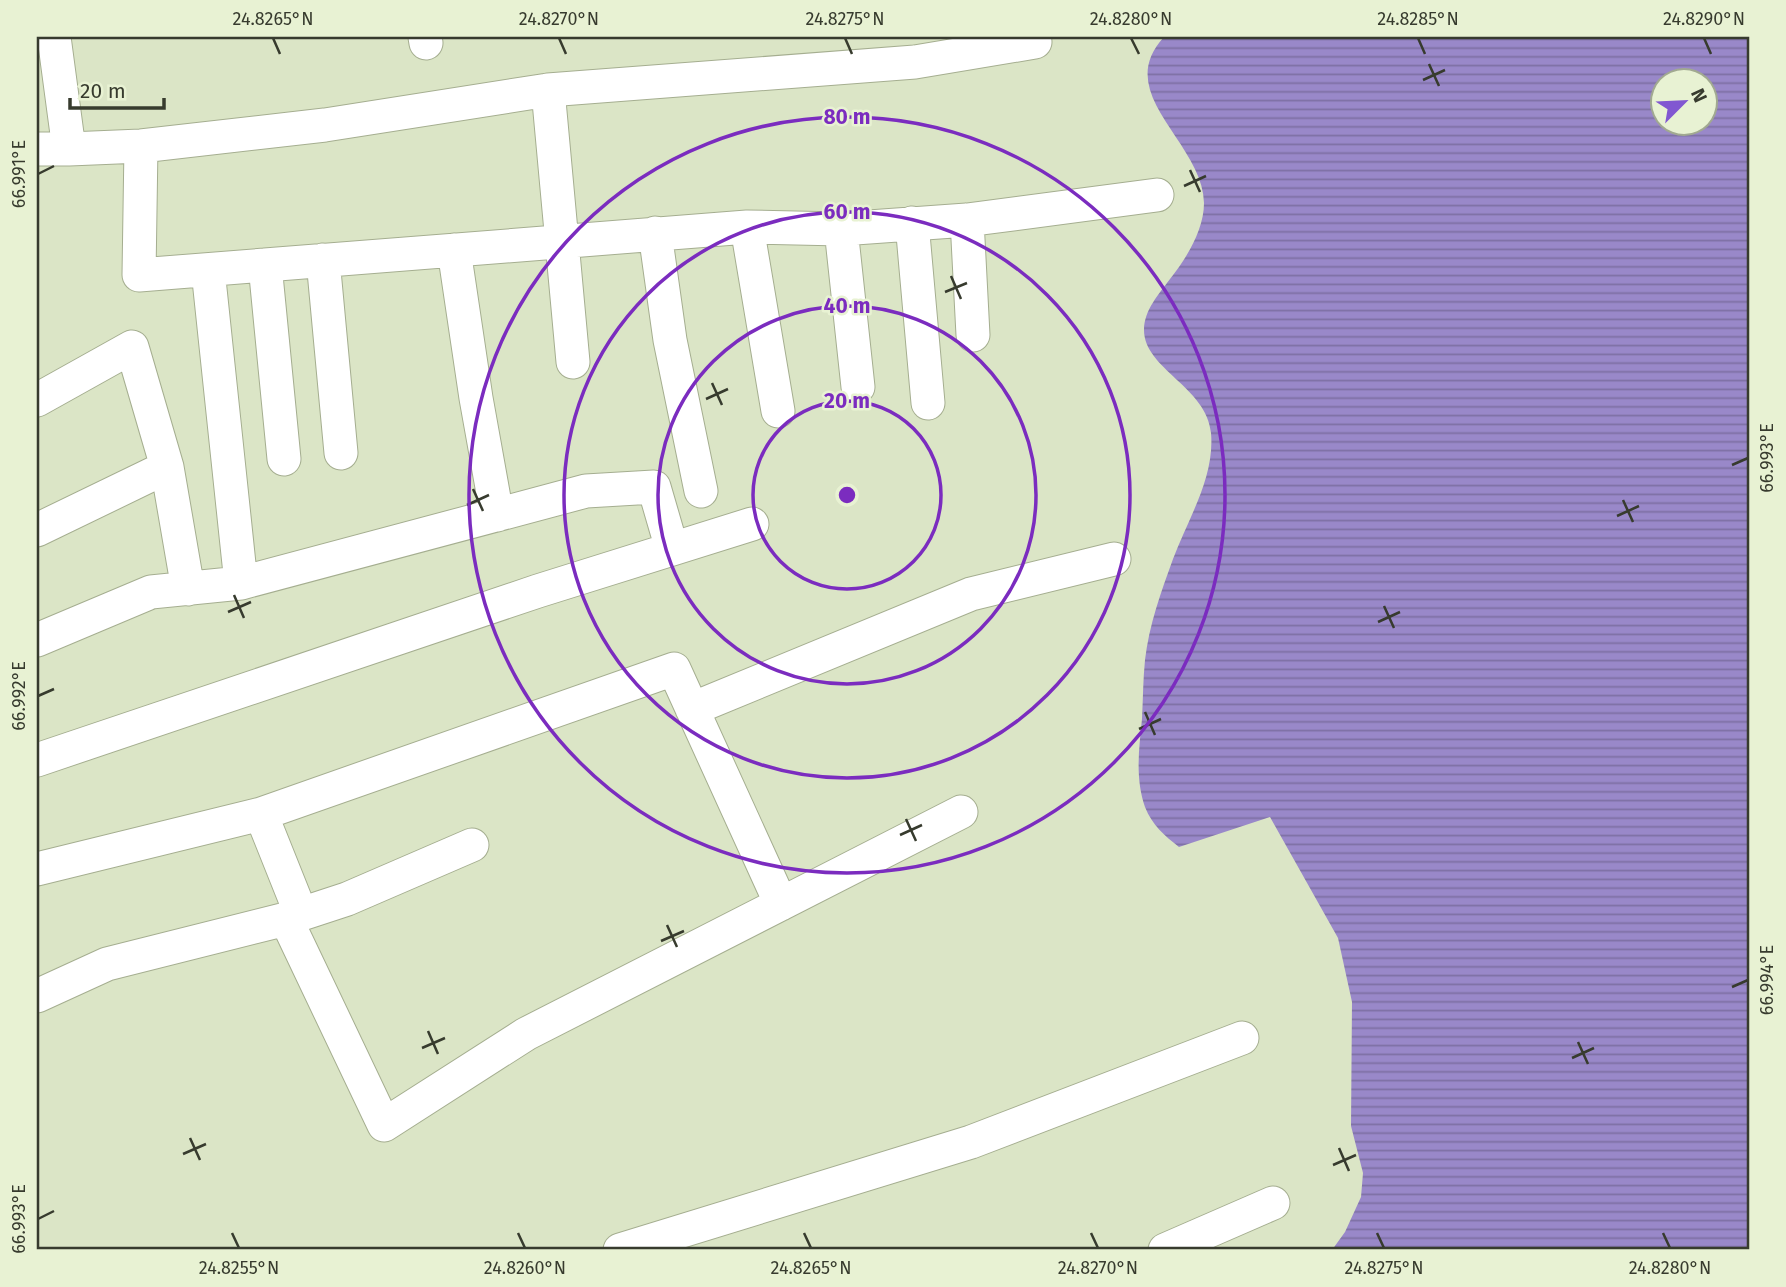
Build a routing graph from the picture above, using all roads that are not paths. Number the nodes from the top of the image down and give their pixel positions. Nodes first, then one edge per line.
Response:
1 (54, 37) edge
2 (1034, 42) dead end
3 (915, 49) edge
4 (48, 90) edge
5 (548, 90) junction
6 (141, 146) junction
7 (53, 149) edge
8 (1157, 195) dead end
9 (967, 220) junction
10 (912, 223) junction
11 (747, 227) junction
12 (841, 229) junction
13 (655, 233) junction
14 (561, 241) junction
15 (454, 250) junction
16 (323, 260) junction
17 (265, 265) junction
18 (208, 270) junction
19 (973, 335) dead end
20 (573, 362) dead end
21 (858, 387) dead end
22 (37, 400) edge
23 (928, 403) dead end
24 (778, 411) dead end
25 (341, 453) dead end
26 (284, 459) dead end
27 (167, 467) junction
28 (701, 491) dead end
29 (497, 515) junction
30 (752, 524) dead end
31 (37, 530) edge
32 (672, 549) junction
33 (1114, 559) dead end
34 (242, 583) junction
35 (188, 589) junction
36 (37, 640) edge
37 (692, 709) junction
38 (37, 760) edge
39 (961, 812) dead end
40 (261, 814) junction
41 (472, 845) dead end
42 (37, 869) edge
43 (781, 904) junction
44 (293, 917) junction
45 (37, 996) edge
46 (1242, 1038) dead end
47 (1273, 1203) dead end
48 (708, 1237) edge
49 (620, 1250) edge
50 (1165, 1250) edge

1 - 4 street
2 - 3 street
3 - 5 street
4 - 7 street
5 - 6 street
5 - 14 street
6 - 7 street
6 - 18 street
8 - 9 street
9 - 10 street
9 - 19 street
10 - 12 street
10 - 23 street
11 - 12 street
11 - 13 street
11 - 24 street
12 - 21 street
13 - 14 street
13 - 28 street
14 - 15 street
14 - 20 street
15 - 16 street
15 - 29 street
16 - 17 street
16 - 25 street
17 - 18 street
17 - 26 street
18 - 34 street
22 - 27 street
27 - 31 street
27 - 35 street
29 - 32 street
29 - 34 street
30 - 32 street
32 - 38 street
33 - 37 street
34 - 35 street
35 - 36 street
37 - 40 street
37 - 43 street
39 - 43 street
40 - 42 street
40 - 44 street
41 - 44 street
43 - 44 street
44 - 45 street
46 - 48 street
47 - 50 street
48 - 49 street

